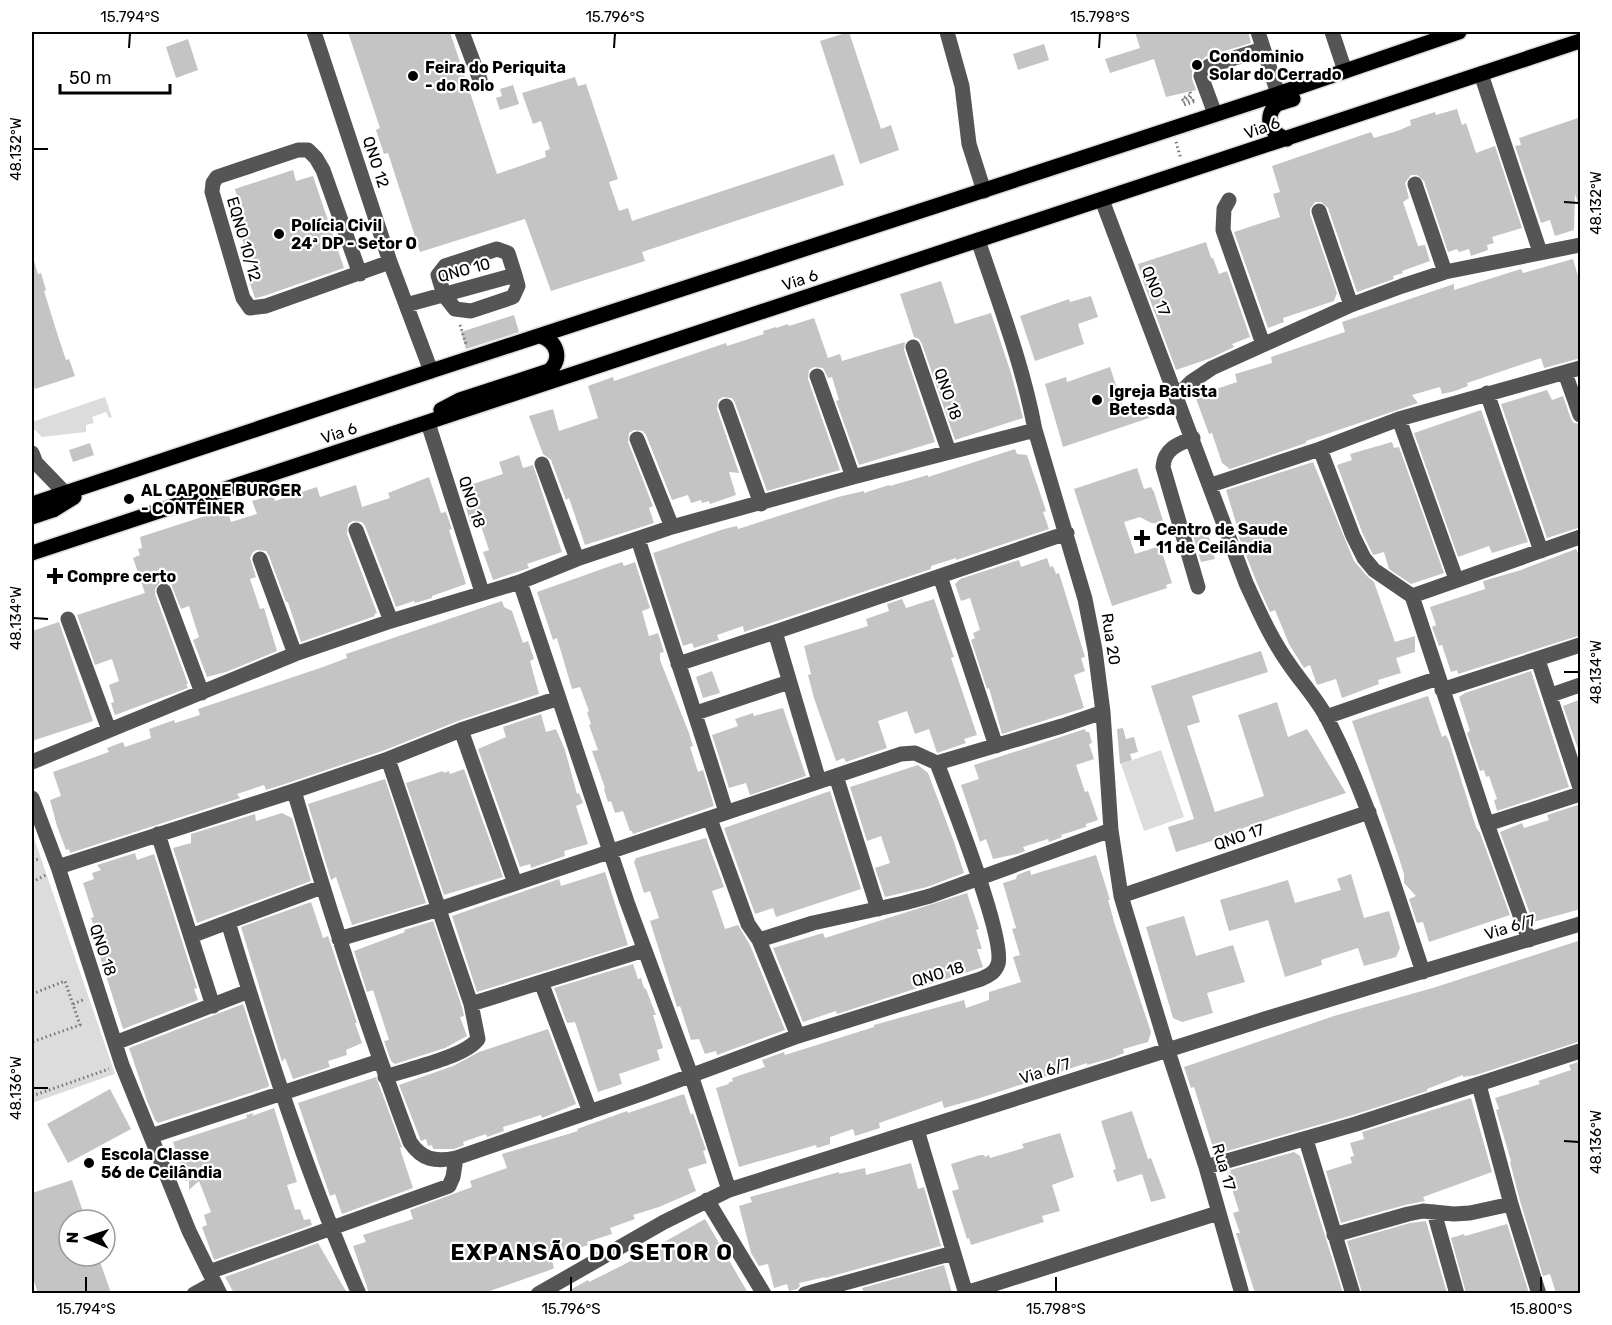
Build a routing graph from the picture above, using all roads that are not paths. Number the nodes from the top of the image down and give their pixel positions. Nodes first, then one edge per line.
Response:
1 (314, 32) edge
2 (462, 32) edge
3 (947, 32) edge
4 (1258, 32) edge
5 (1332, 32) edge
6 (1459, 32) edge
7 (1581, 41) edge
8 (1411, 48) junction
9 (1263, 49) junction
10 (1345, 71) junction
11 (1482, 74) junction
12 (480, 80) dead end
13 (1278, 94) junction
14 (1215, 114) junction
15 (1287, 139) junction
16 (1415, 184) dead end
17 (984, 191) junction
18 (1102, 200) junction
19 (1229, 200) dead end
20 (1319, 212) dead end
21 (978, 240) junction
22 (1581, 245) edge
23 (1540, 252) junction
24 (390, 262) junction
25 (1445, 272) junction
26 (360, 274) junction
27 (515, 275) junction
28 (444, 295) junction
29 (406, 305) junction
30 (1351, 305) junction
31 (540, 336) junction
32 (1263, 344) junction
33 (913, 347) dead end
34 (1581, 368) edge
35 (431, 371) junction
36 (1565, 373) junction
37 (817, 376) dead end
38 (1487, 393) junction
39 (1177, 396) junction
40 (726, 406) dead end
41 (1581, 416) edge
42 (1399, 419) junction
43 (428, 423) junction
44 (1035, 430) junction
45 (401, 432) junction
46 (1193, 438) junction
47 (637, 439) dead end
48 (1320, 449) junction
49 (949, 452) junction
50 (32, 453) edge
51 (542, 464) dead end
52 (854, 477) junction
53 (103, 481) junction
54 (1211, 485) junction
55 (65, 493) junction
56 (32, 504) edge
57 (761, 504) junction
58 (32, 517) edge
59 (672, 527) junction
60 (356, 531) dead end
61 (1067, 533) junction
62 (1581, 537) edge
63 (638, 539) junction
64 (1541, 551) junction
65 (32, 553) edge
66 (260, 559) dead end
67 (577, 559) junction
68 (940, 576) junction
69 (1456, 579) junction
70 (520, 582) junction
71 (1198, 587) dead end
72 (164, 591) dead end
73 (482, 592) junction
74 (1412, 596) junction
75 (68, 619) dead end
76 (391, 621) junction
77 (775, 632) junction
78 (1581, 645) edge
79 (296, 654) junction
80 (1538, 660) junction
81 (678, 664) junction
82 (789, 682) junction
83 (1440, 684) junction
84 (1581, 685) edge
85 (202, 693) junction
86 (1551, 695) junction
87 (559, 698) junction
88 (696, 712) junction
89 (1103, 712) junction
90 (1326, 717) junction
91 (109, 730) junction
92 (461, 730) junction
93 (996, 746) junction
94 (388, 759) junction
95 (32, 762) edge
96 (937, 763) junction
97 (836, 776) junction
98 (819, 781) junction
99 (1581, 788) edge
100 (294, 791) junction
101 (1581, 794) edge
102 (32, 798) edge
103 (726, 812) junction
104 (1369, 812) junction
105 (710, 819) junction
106 (1487, 824) junction
107 (1111, 830) junction
108 (158, 834) junction
109 (610, 852) junction
110 (52, 871) junction
111 (979, 878) junction
112 (515, 884) junction
113 (322, 887) junction
114 (1121, 896) junction
115 (439, 909) junction
116 (878, 909) junction
117 (228, 922) junction
118 (1581, 924) edge
119 (191, 936) junction
120 (339, 939) junction
121 (759, 940) junction
122 (1529, 940) junction
123 (644, 950) junction
124 (1422, 972) junction
125 (541, 982) junction
126 (249, 991) junction
127 (471, 1004) junction
128 (213, 1006) junction
129 (798, 1036) junction
130 (115, 1042) junction
131 (1168, 1051) junction
132 (1581, 1051) edge
133 (380, 1061) junction
134 (691, 1075) junction
135 (385, 1077) junction
136 (1479, 1086) junction
137 (282, 1094) junction
138 (590, 1112) junction
139 (917, 1130) junction
140 (151, 1136) junction
141 (1306, 1140) junction
142 (456, 1158) junction
143 (1206, 1167) junction
144 (729, 1190) junction
145 (707, 1200) junction
146 (1511, 1204) junction
147 (1434, 1212) junction
148 (1218, 1213) junction
149 (330, 1229) junction
150 (1334, 1235) junction
151 (953, 1253) junction
152 (214, 1283) edge
153 (849, 1287) edge
154 (194, 1293) edge
155 (359, 1293) edge
156 (538, 1293) edge
157 (764, 1293) edge
158 (805, 1293) edge
159 (966, 1293) edge
160 (1242, 1293) edge
161 (1353, 1293) edge
162 (1457, 1293) edge
163 (1539, 1293) edge

1 - 24 street, QNO 12
2 - 12 street
3 - 17 street
4 - 9 street
5 - 10 street
6 - 8 main road, Via 6
7 - 11 main road, Via 6
8 - 10 main road, Via 6
8 - 15 main road
9 - 13 street
9 - 14 street
10 - 13 main road, Via 6
11 - 15 main road, Via 6
11 - 23 street
13 - 14 main road, Via 6
14 - 17 main road, Via 6
15 - 18 main road, Via 6
16 - 25 street
17 - 31 main road, Via 6
18 - 21 main road, Via 6
18 - 39 street, QNO 17
19 - 32 street
20 - 30 street
21 - 43 main road, Via 6
21 - 44 street, Rua 20
22 - 23 street
23 - 25 street
24 - 26 street
24 - 29 street, QNO 12
25 - 30 street
26 - 26 street, EQNO 10/12
27 - 28 street, QNO 10
27 - 28 street
27 - 28 street, QNO 10
28 - 29 street, QNO 10
29 - 35 street, QNO 12
30 - 32 street
31 - 35 main road, Via 6
31 - 45 main road
32 - 39 street
33 - 49 street, QNO 18
34 - 36 street
35 - 53 main road, Via 6
36 - 38 street
36 - 41 street
37 - 52 street
38 - 42 street
38 - 64 street
39 - 46 street, QNO 17
40 - 57 street
42 - 48 street
42 - 69 street
43 - 45 main road, Via 6
43 - 73 street, QNO 18
44 - 49 street
44 - 61 street, Rua 20
45 - 65 main road, Via 6
46 - 54 street, QNO 17
46 - 71 street
47 - 59 street
48 - 54 street
48 - 74 street
49 - 52 street
50 - 55 street
51 - 67 street
52 - 57 street
53 - 55 main road, Via 6
53 - 58 main road
54 - 90 street, QNO 17
55 - 56 main road, Via 6
57 - 59 street
59 - 63 street
60 - 76 street
61 - 68 street
61 - 89 street, Rua 20
62 - 64 street
63 - 67 street
63 - 81 street
64 - 69 street
66 - 79 street
67 - 70 street
68 - 77 street
68 - 93 street
69 - 74 street
70 - 73 street
70 - 87 street
72 - 85 street
73 - 76 street
74 - 83 street
75 - 91 street
76 - 79 street
77 - 81 street
77 - 82 street
78 - 80 street
79 - 85 street
80 - 83 street
80 - 86 street
81 - 88 street
82 - 88 street
82 - 98 street
83 - 90 street
83 - 106 street
84 - 86 street
85 - 91 street
86 - 99 street
87 - 92 street
87 - 109 street
88 - 103 street
89 - 93 street
89 - 107 street, Rua 20
90 - 104 street, QNO 17
91 - 95 street
92 - 94 street
92 - 112 street
93 - 96 street
94 - 100 street
94 - 115 street
96 - 97 street
96 - 111 street, QNO 18
97 - 98 street
97 - 116 street
98 - 103 street
100 - 108 street
100 - 113 street, QNO 18
101 - 106 street
102 - 110 street, QNO 18
103 - 105 street
104 - 114 street, QNO 17
104 - 124 street, QNO 17
105 - 109 street
105 - 121 street
106 - 122 street
107 - 111 street
107 - 114 street, Rua 20
108 - 110 street
108 - 119 street
109 - 112 street
109 - 123 street
110 - 130 street, QNO 18
111 - 116 street
111 - 129 street, QNO 18
112 - 115 street
113 - 117 street
113 - 120 street, QNO 18
114 - 131 street, Rua 20
115 - 120 street
115 - 127 street
116 - 121 street
117 - 119 street
117 - 126 street
118 - 122 street, Via 6/7
119 - 128 street
120 - 133 street, QNO 18
121 - 129 street
122 - 124 street, Via 6/7
123 - 125 street
123 - 134 street
124 - 131 street, Via 6/7
125 - 127 street
125 - 138 street
126 - 128 street
126 - 137 street
127 - 135 street
128 - 130 street
129 - 134 street, QNO 18
130 - 140 street, QNO 18
131 - 139 street, Via 6/7
131 - 143 street, Rua 17
132 - 136 street
133 - 135 street, QNO 18
133 - 137 street
134 - 138 street, QNO 18
134 - 144 street
135 - 142 street, QNO 18
136 - 141 street
136 - 146 street
137 - 140 street
137 - 149 street
138 - 142 street, QNO 18
139 - 144 street, Via 6/7
139 - 151 street
140 - 152 street, QNO 18
141 - 143 street
141 - 150 street
142 - 149 street
143 - 148 street, Rua 17
144 - 145 street, Via 6/7
145 - 156 street, Via 6/7
145 - 157 street
146 - 147 street
146 - 163 street
147 - 150 street
147 - 162 street
148 - 159 street
148 - 160 street, Rua 17
149 - 152 street
149 - 155 street
150 - 161 street
151 - 153 street
151 - 159 street
152 - 154 street
153 - 158 street

